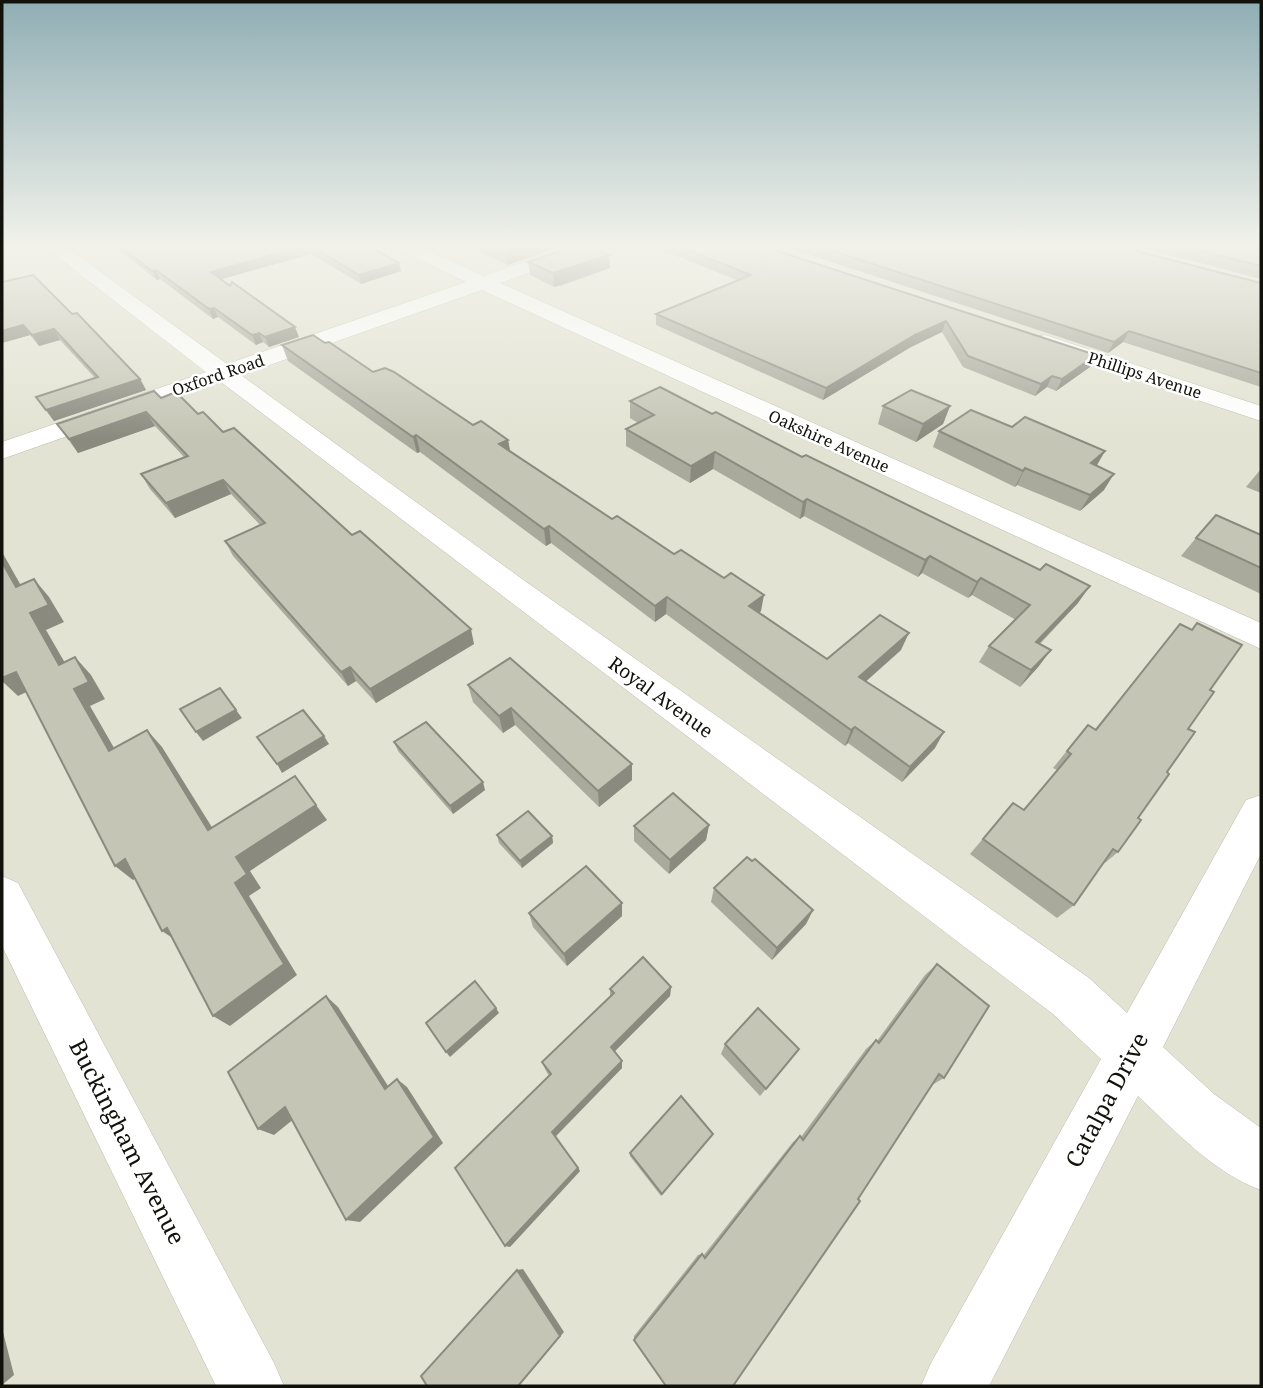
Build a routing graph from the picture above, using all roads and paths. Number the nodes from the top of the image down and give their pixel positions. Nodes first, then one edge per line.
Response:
1 (137, 309) edge
2 (410, 309) edge
3 (540, 309) edge
4 (1025, 335) edge
5 (224, 374) junction
6 (1261, 414) edge
7 (2, 451) edge
8 (1261, 637) edge
9 (1261, 813) edge
10 (2, 898) edge
11 (1132, 1054) junction
12 (1261, 1163) edge
13 (251, 1386) edge
14 (954, 1386) edge

1 - 5 street, Royal Avenue
2 - 5 street, Oxford Road
3 - 8 street, Oakshire Avenue
4 - 6 street, Phillips Avenue
5 - 7 street, Oxford Road
5 - 11 street, Royal Avenue
9 - 11 street, Catalpa Drive
10 - 13 street, Buckingham Avenue
11 - 12 street, Royal Avenue
11 - 14 street, Catalpa Drive

